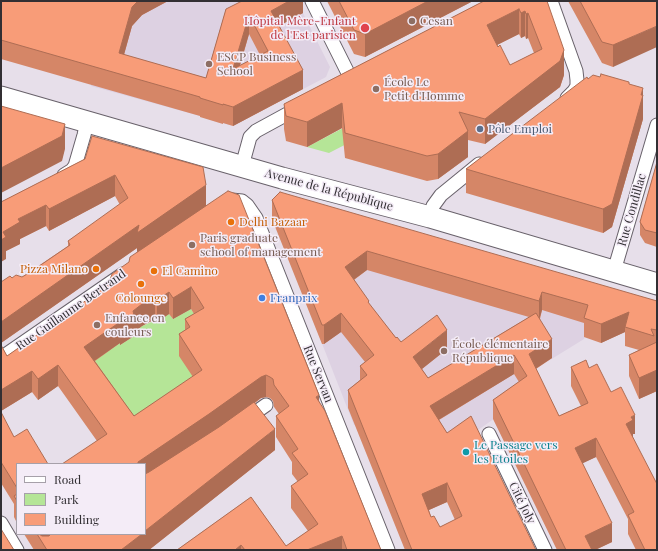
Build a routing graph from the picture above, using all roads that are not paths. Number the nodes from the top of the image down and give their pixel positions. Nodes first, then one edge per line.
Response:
1 (312, 1) edge
2 (551, 1) edge
3 (363, 73) edge
4 (1, 97) edge
5 (309, 102) edge
6 (558, 105) edge
7 (87, 122) junction
8 (657, 125) edge
9 (491, 155) edge
10 (242, 166) junction
11 (54, 180) edge
12 (212, 212) edge
13 (430, 217) junction
14 (135, 265) edge
15 (614, 271) junction
16 (657, 284) edge
17 (1, 358) edge
18 (266, 405) dead end
19 (237, 426) edge
20 (489, 434) dead end
21 (1, 523) edge
22 (17, 550) edge
23 (388, 550) edge
24 (545, 550) edge

1 - 3 street
2 - 6 street
4 - 7 main road, Avenue de la République
5 - 10 street
7 - 10 main road, Avenue de la République
7 - 11 street
8 - 15 street, Rue Condillac
9 - 13 street
10 - 13 main road, Avenue de la République
12 - 23 street, Rue Servan
13 - 15 main road, Avenue de la République
14 - 17 street, Rue Guillaume Bertrand
15 - 16 main road, Avenue de la République
18 - 19 street
20 - 24 street, Cité Joly
21 - 22 street

